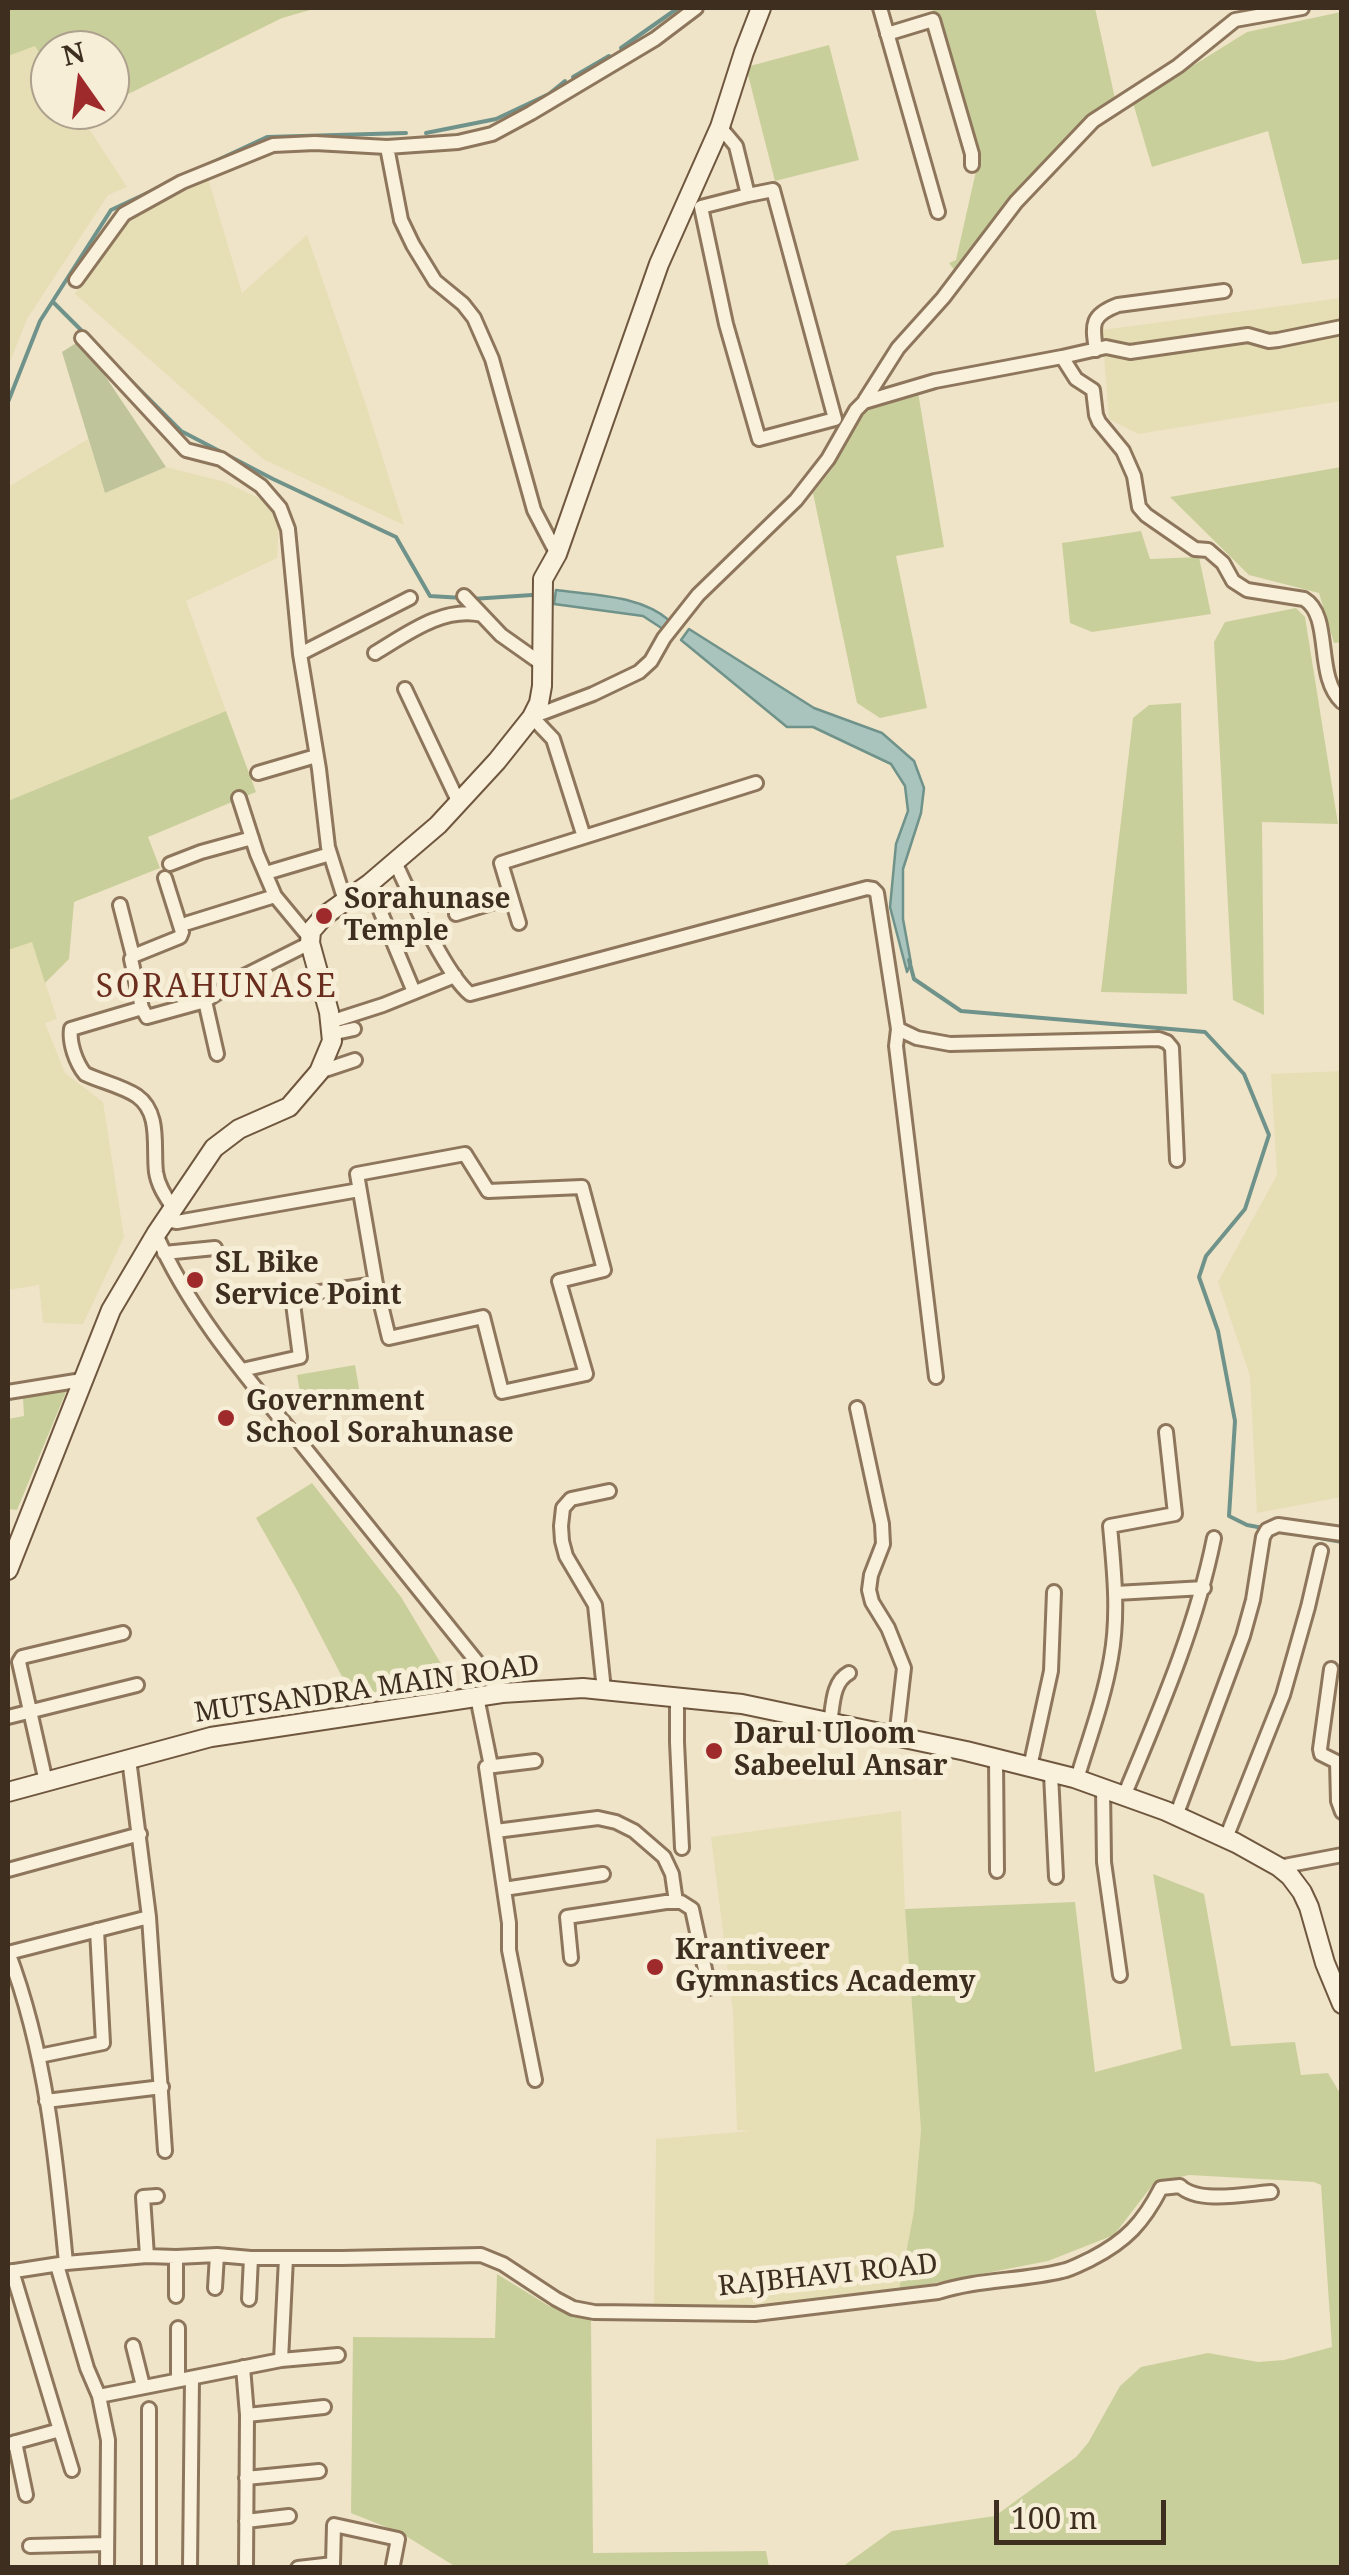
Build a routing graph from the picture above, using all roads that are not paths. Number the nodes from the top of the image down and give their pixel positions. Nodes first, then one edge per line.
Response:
1 (696, 8) edge
2 (762, 8) edge
3 (880, 8) edge
4 (1302, 8) edge
5 (887, 34) junction
6 (720, 126) junction
7 (387, 147) junction
8 (972, 165) dead end
9 (748, 195) junction
10 (938, 212) dead end
11 (76, 280) dead end
12 (1224, 291) dead end
13 (1342, 327) edge
14 (82, 338) dead end
15 (1096, 350) junction
16 (1062, 357) junction
17 (864, 402) junction
18 (557, 554) junction
19 (410, 598) dead end
20 (468, 599) dead end
21 (482, 616) junction
22 (375, 653) dead end
23 (300, 654) junction
24 (542, 664) junction
25 (405, 689) dead end
26 (1342, 702) edge
27 (532, 716) junction
28 (316, 756) junction
29 (258, 773) dead end
30 (756, 783) dead end
31 (239, 798) dead end
32 (459, 803) junction
33 (584, 837) junction
34 (252, 838) junction
35 (330, 854) junction
36 (394, 862) junction
37 (170, 864) dead end
38 (266, 873) junction
39 (164, 878) dead end
40 (369, 884) junction
41 (275, 896) junction
42 (511, 897) junction
43 (345, 900) junction
44 (120, 905) dead end
45 (456, 914) dead end
46 (519, 923) dead end
47 (188, 924) dead end
48 (310, 940) junction
49 (133, 956) junction
50 (455, 976) junction
51 (414, 992) junction
52 (205, 1001) junction
53 (142, 1008) junction
54 (331, 1028) junction
55 (354, 1029) dead end
56 (898, 1029) junction
57 (217, 1054) dead end
58 (355, 1060) dead end
59 (319, 1072) junction
60 (1176, 1160) dead end
61 (359, 1190) junction
62 (165, 1220) junction
63 (215, 1248) dead end
64 (164, 1254) junction
65 (376, 1284) junction
66 (242, 1370) junction
67 (936, 1376) dead end
68 (82, 1380) junction
69 (8, 1392) edge
70 (858, 1408) dead end
71 (1166, 1432) dead end
72 (610, 1492) dead end
73 (1342, 1534) edge
74 (1214, 1538) dead end
75 (1320, 1551) dead end
76 (8, 1570) edge
77 (1204, 1588) junction
78 (1054, 1592) dead end
79 (1116, 1593) junction
80 (123, 1632) dead end
81 (1331, 1669) dead end
82 (850, 1673) dead end
83 (138, 1685) dead end
84 (604, 1690) junction
85 (502, 1693) junction
86 (477, 1697) junction
87 (677, 1700) junction
88 (30, 1712) junction
89 (8, 1717) edge
90 (830, 1724) junction
91 (896, 1738) junction
92 (996, 1758) junction
93 (129, 1759) junction
94 (535, 1761) dead end
95 (491, 1766) junction
96 (1030, 1767) junction
97 (1051, 1774) junction
98 (1077, 1779) junction
99 (46, 1782) junction
100 (1103, 1787) junction
101 (8, 1792) edge
102 (1124, 1796) junction
103 (1342, 1812) edge
104 (1176, 1816) junction
105 (496, 1832) junction
106 (140, 1834) junction
107 (1226, 1838) junction
108 (682, 1848) dead end
109 (1342, 1855) edge
110 (1279, 1867) junction
111 (8, 1870) edge
112 (997, 1871) dead end
113 (603, 1874) dead end
114 (1056, 1877) dead end
115 (504, 1888) junction
116 (676, 1902) junction
117 (149, 1917) junction
118 (97, 1930) junction
119 (8, 1953) edge
120 (571, 1958) dead end
121 (1120, 1975) dead end
122 (709, 1988) dead end
123 (1342, 2004) edge
124 (39, 2056) junction
125 (535, 2080) dead end
126 (162, 2088) junction
127 (46, 2100) junction
128 (165, 2151) dead end
129 (1272, 2192) dead end
130 (157, 2196) dead end
131 (216, 2255) junction
132 (147, 2256) junction
133 (176, 2257) junction
134 (251, 2258) junction
135 (286, 2258) junction
136 (62, 2264) junction
137 (10, 2271) edge
138 (216, 2288) dead end
139 (176, 2296) dead end
140 (249, 2298) dead end
141 (178, 2328) dead end
142 (133, 2346) dead end
143 (338, 2355) dead end
144 (281, 2360) junction
145 (243, 2367) junction
146 (185, 2379) junction
147 (143, 2386) junction
148 (99, 2396) junction
149 (324, 2407) dead end
150 (149, 2409) dead end
151 (247, 2415) junction
152 (60, 2430) junction
153 (11, 2443) edge
154 (72, 2470) dead end
155 (319, 2471) dead end
156 (246, 2478) junction
157 (26, 2495) dead end
158 (289, 2516) dead end
159 (246, 2521) junction
160 (107, 2544) junction
161 (30, 2546) dead end
162 (393, 2564) dead end
163 (107, 2568) edge
164 (149, 2568) edge
165 (190, 2568) edge
166 (246, 2568) edge
167 (298, 2568) edge

1 - 7 street
2 - 6 street
3 - 5 street
4 - 17 street
5 - 8 street
5 - 10 street
6 - 9 street
6 - 18 street
7 - 11 street
7 - 18 street
9 - 9 street
12 - 15 street
13 - 15 street
14 - 23 street
15 - 16 street
16 - 17 street
16 - 26 street
17 - 27 street
18 - 24 street
19 - 23 street
20 - 21 street
21 - 22 street
21 - 24 street
23 - 28 street
24 - 27 street
25 - 32 street
27 - 32 street
27 - 33 street
28 - 29 street
28 - 35 street
30 - 33 street
31 - 34 street
32 - 36 street
33 - 42 street
34 - 37 street
34 - 38 street
35 - 38 street
35 - 43 street
36 - 40 street
36 - 50 street
38 - 41 street
39 - 49 street
40 - 43 street
40 - 51 street
41 - 47 street
41 - 48 street
42 - 45 street
42 - 46 street
43 - 48 street
44 - 49 street
48 - 52 street
48 - 54 street
49 - 53 street
50 - 51 street
50 - 56 street
51 - 54 street
52 - 53 street
52 - 57 street
53 - 62 street
54 - 55 street
54 - 59 street
56 - 60 street
56 - 67 street
58 - 59 street
59 - 62 street
61 - 62 street
61 - 65 street
61 - 65 street
62 - 64 street
62 - 68 street
63 - 64 street
64 - 66 street
65 - 66 street
66 - 85 street
68 - 69 street
68 - 76 street
70 - 91 street
71 - 79 street
72 - 84 street
73 - 104 street
74 - 77 street
75 - 107 street
77 - 79 street
77 - 102 street
78 - 96 street
79 - 98 street
80 - 88 street
81 - 103 street
82 - 90 street
83 - 88 street
84 - 85 street, MUTSANDRA MAIN ROAD
84 - 87 street, MUTSANDRA MAIN ROAD
85 - 86 street, MUTSANDRA MAIN ROAD
86 - 93 street, MUTSANDRA MAIN ROAD
86 - 95 street
87 - 90 street, MUTSANDRA MAIN ROAD
87 - 108 street
88 - 89 street
88 - 99 street
90 - 91 street, MUTSANDRA MAIN ROAD
91 - 92 street, MUTSANDRA MAIN ROAD
92 - 96 street, MUTSANDRA MAIN ROAD
92 - 112 street
93 - 99 street, MUTSANDRA MAIN ROAD
93 - 106 street
94 - 95 street
95 - 105 street
96 - 97 street, MUTSANDRA MAIN ROAD
97 - 98 street, MUTSANDRA MAIN ROAD
97 - 114 street
98 - 100 street, MUTSANDRA MAIN ROAD
99 - 101 street, MUTSANDRA MAIN ROAD
100 - 102 street, MUTSANDRA MAIN ROAD
100 - 121 street
102 - 104 street, MUTSANDRA MAIN ROAD
104 - 107 street, MUTSANDRA MAIN ROAD
105 - 115 street
105 - 116 street
106 - 111 street
106 - 117 street
107 - 110 street, MUTSANDRA MAIN ROAD
109 - 110 street
110 - 123 street, MUTSANDRA MAIN ROAD
113 - 115 street
115 - 125 street
116 - 120 street
116 - 122 street
117 - 118 street
117 - 126 street
118 - 119 street
118 - 124 street
119 - 124 street
124 - 127 street
126 - 127 street
126 - 128 street
127 - 136 street
129 - 135 street, RAJBHAVI ROAD
130 - 132 street
131 - 133 street, RAJBHAVI ROAD
131 - 134 street, RAJBHAVI ROAD
131 - 138 street
132 - 133 street, RAJBHAVI ROAD
132 - 136 street, RAJBHAVI ROAD
133 - 139 street
134 - 135 street, RAJBHAVI ROAD
134 - 140 street
135 - 144 street
136 - 137 street, RAJBHAVI ROAD
136 - 148 street
137 - 152 street
141 - 146 street
142 - 147 street
143 - 144 street
144 - 145 street
145 - 146 street
145 - 151 street
146 - 147 street
146 - 165 street
147 - 148 street
148 - 160 street
149 - 151 street
150 - 164 street
151 - 156 street
152 - 153 street
152 - 154 street
153 - 157 street
155 - 156 street
156 - 159 street
158 - 159 street
159 - 166 street
160 - 161 street
160 - 163 street
162 - 167 street

